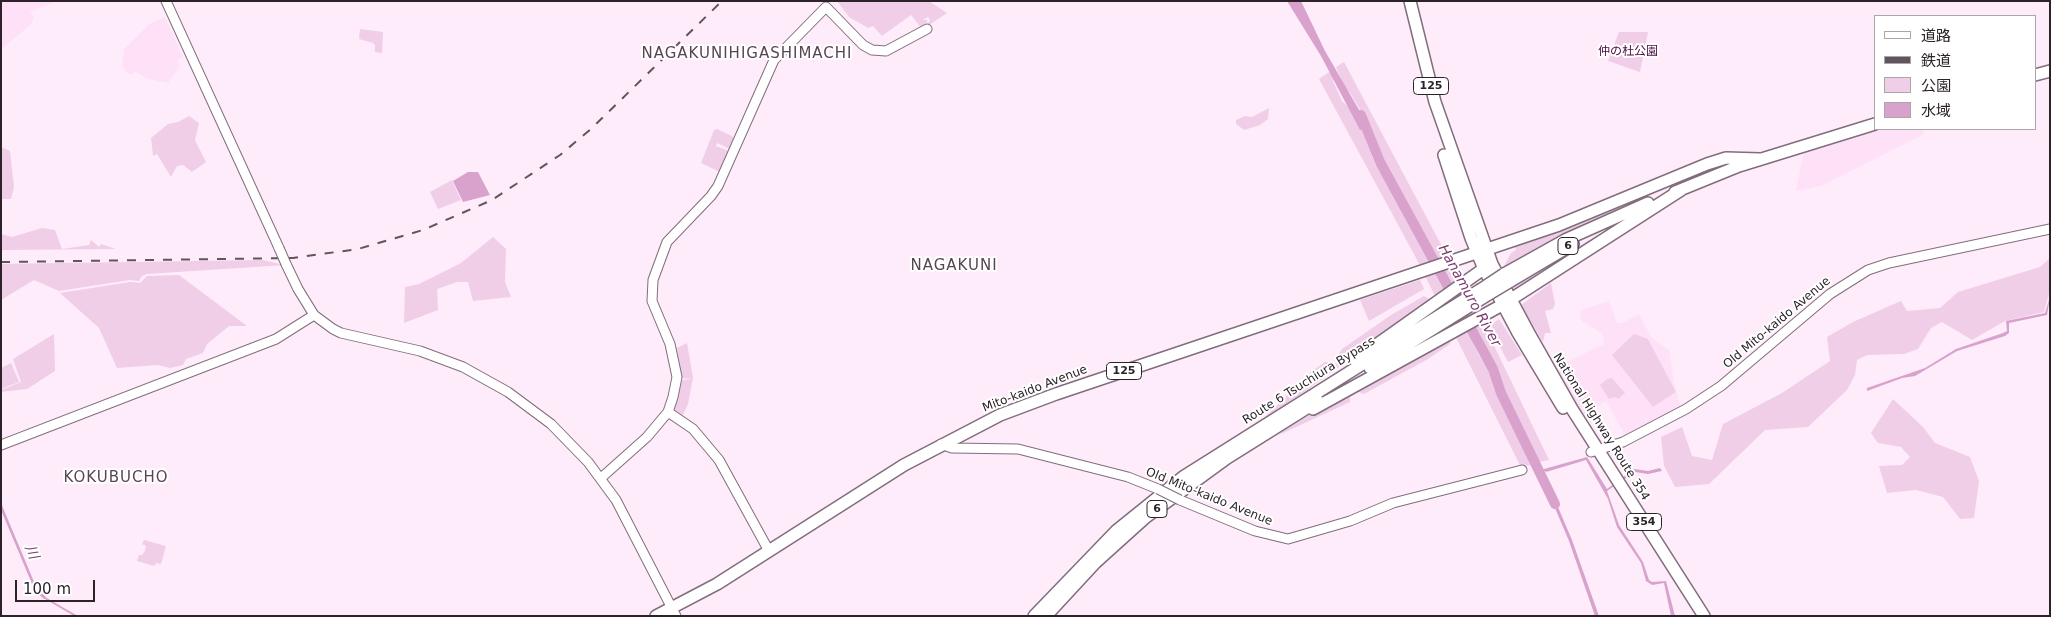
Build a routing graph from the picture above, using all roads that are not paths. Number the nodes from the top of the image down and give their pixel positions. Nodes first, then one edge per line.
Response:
1 (166, 1) edge
2 (1402, 1) edge
3 (1410, 1) edge
4 (927, 29) dead end
5 (2050, 71) edge
6 (2036, 75) edge
7 (1874, 124) edge
8 (1760, 159) junction
9 (1681, 190) junction
10 (2050, 229) edge
11 (1481, 249) junction
12 (1488, 266) junction
13 (1502, 305) junction
14 (314, 315) junction
15 (1448, 315) junction
16 (668, 412) junction
17 (1284, 422) junction
18 (1264, 425) junction
19 (958, 435) junction
20 (941, 444) junction
21 (1, 445) edge
22 (963, 448) junction
23 (1594, 452) junction
24 (1522, 470) dead end
25 (601, 478) junction
26 (769, 551) junction
27 (674, 612) edge
28 (656, 616) edge
29 (1034, 616) edge
30 (1046, 616) edge
31 (1696, 616) edge
32 (1704, 616) edge

1 - 14 street, bridge
2 - 11 highway, 125
3 - 11 highway, 125
4 - 16 street
5 - 6 highway
7 - 8 highway, 6
8 - 9 highway, Route 6 Tsuchiura Bypass / 6
8 - 11 highway, Mito-kaido Avenue
9 - 13 highway
9 - 15 highway, Route 6 Tsuchiura Bypass / 6, bridge
10 - 23 street, Old Mito-kaido Avenue
11 - 12 highway, National Highway Route 354 / 354
11 - 19 highway, Mito-kaido Avenue / 125
12 - 13 highway, National Highway Route 354 / 354
12 - 18 highway
13 - 17 highway
13 - 23 highway, National Highway Route 354 / 354
14 - 21 street
14 - 25 street
15 - 17 highway, Route 6 Tsuchiura Bypass / 6
15 - 18 highway, Route 6 Tsuchiura Bypass / 6
16 - 25 street
16 - 26 street
17 - 30 highway, Route 6 Tsuchiura Bypass / 6
18 - 29 highway, Route 6 Tsuchiura Bypass / 6
19 - 20 highway, Mito-kaido Avenue / 125
19 - 22 street
20 - 22 street, Old Mito-kaido Avenue
20 - 26 highway, Mito-kaido Avenue / 125
22 - 24 street, Old Mito-kaido Avenue, bridge
23 - 31 highway, National Highway Route 354 / 354
23 - 32 highway, National Highway Route 354 / 354
25 - 27 street
26 - 27 highway, Mito-kaido Avenue / 125
27 - 28 highway, Mito-kaido Avenue / 125

